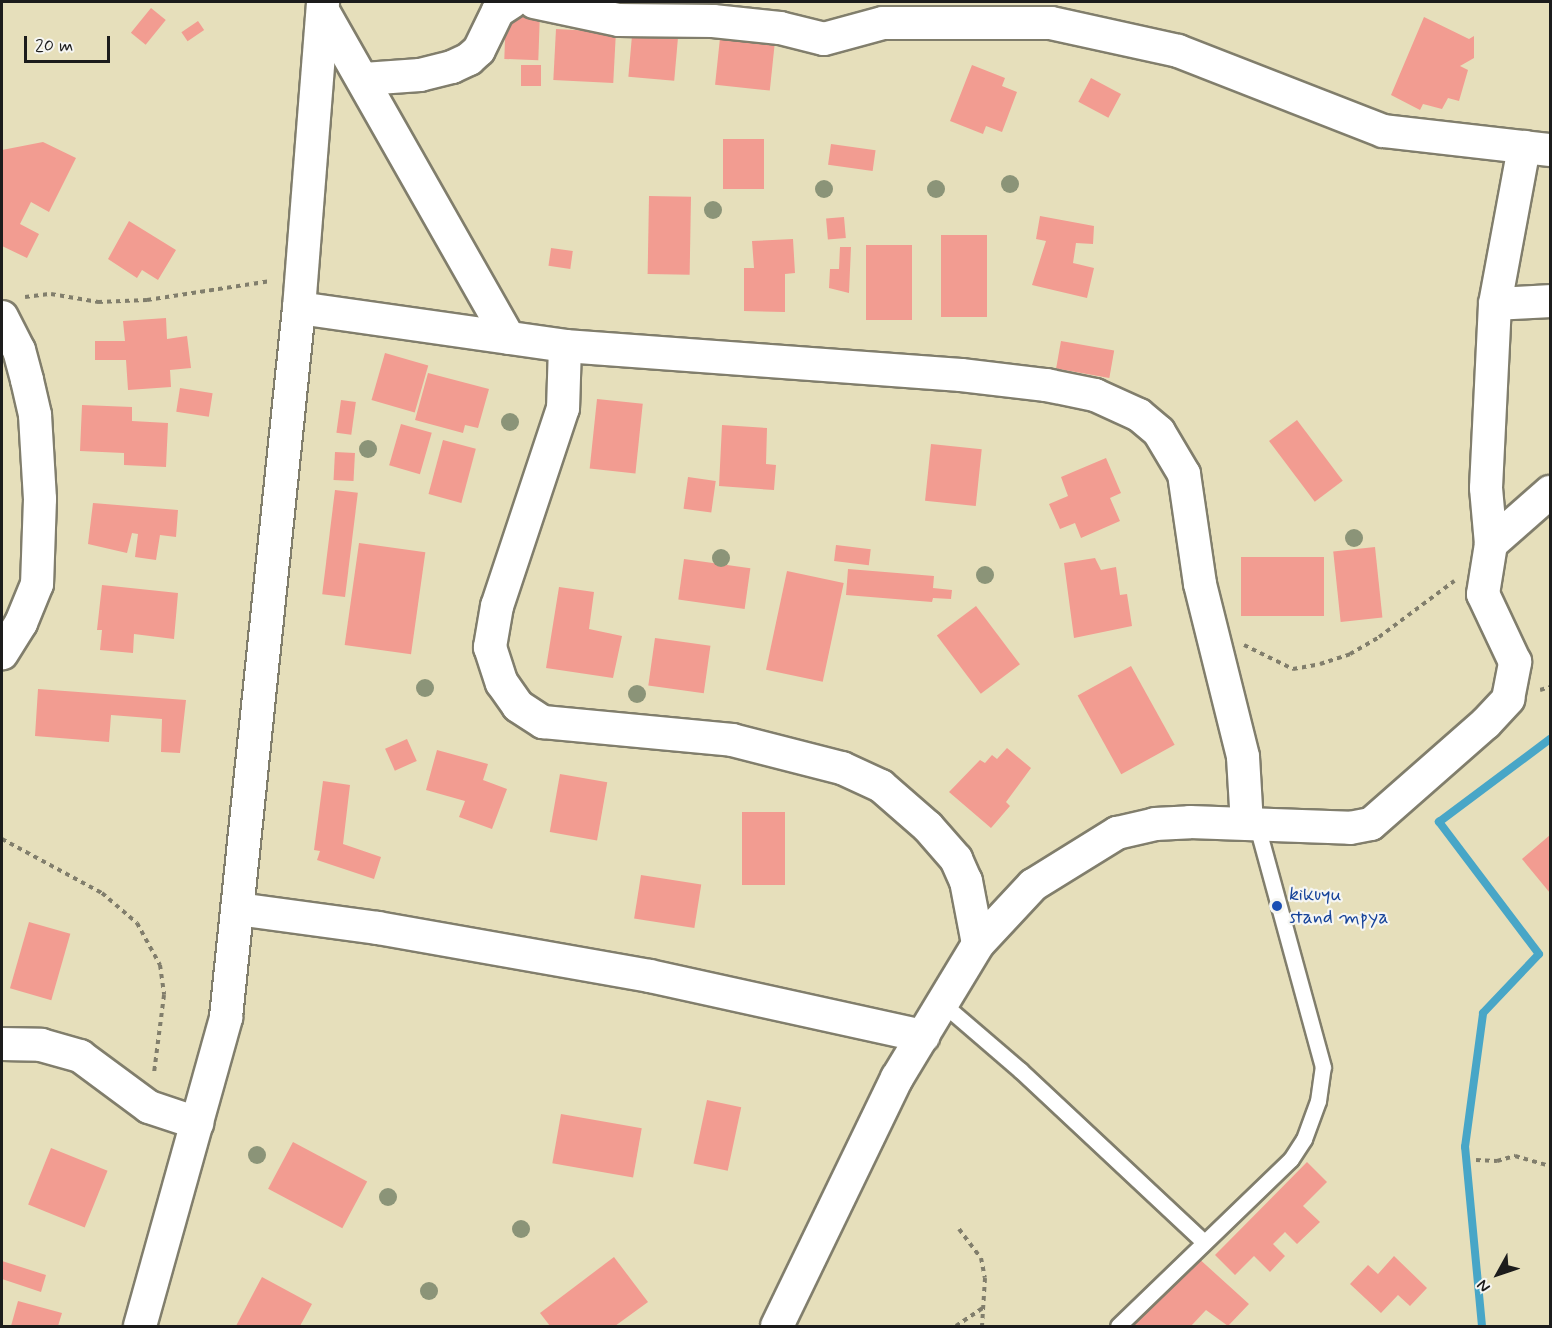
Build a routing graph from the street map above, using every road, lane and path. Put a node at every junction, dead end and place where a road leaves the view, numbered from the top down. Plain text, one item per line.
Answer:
1 (512, 2) edge
2 (534, 2) edge
3 (323, 6) edge
4 (713, 11) edge
5 (1053, 12) edge
6 (364, 79) junction
7 (1537, 149) edge
8 (301, 278) junction
9 (1551, 301) edge
10 (1495, 304) junction
11 (7, 308) edge
12 (299, 308) junction
13 (509, 338) junction
14 (565, 346) junction
15 (1551, 492) edge
16 (1491, 544) junction
17 (1457, 579) dead end
18 (11, 620) edge
19 (1215, 636) junction
20 (2, 654) edge
21 (1252, 825) junction
22 (2, 839) edge
23 (238, 909) junction
24 (978, 944) junction
25 (942, 1003) junction
26 (923, 1036) junction
27 (2, 1044) edge
28 (149, 1107) junction
29 (197, 1123) junction
30 (1476, 1160) dead end
31 (1551, 1166) edge
32 (959, 1229) dead end
33 (1203, 1241) junction
34 (984, 1307) junction
35 (140, 1326) edge
36 (777, 1326) edge
37 (956, 1326) edge
38 (982, 1326) edge
39 (1118, 1326) edge

1 - 6 street
2 - 4 street
3 - 6 street
3 - 8 street
4 - 5 street
5 - 7 street
6 - 13 street
7 - 10 street
8 - 11 path
8 - 12 street
9 - 10 street
10 - 16 street
11 - 18 street
12 - 13 street
12 - 23 street
13 - 14 street
14 - 19 street
14 - 24 street
15 - 16 street
16 - 21 street
17 - 19 path
18 - 20 street
19 - 21 street
21 - 24 street
21 - 33 lane
22 - 28 path
23 - 26 street
23 - 29 street
24 - 25 street
25 - 26 street
25 - 33 lane
26 - 36 street
27 - 28 street
28 - 29 street
29 - 35 street
30 - 31 path
32 - 34 path
33 - 39 lane
34 - 37 path
34 - 38 path

